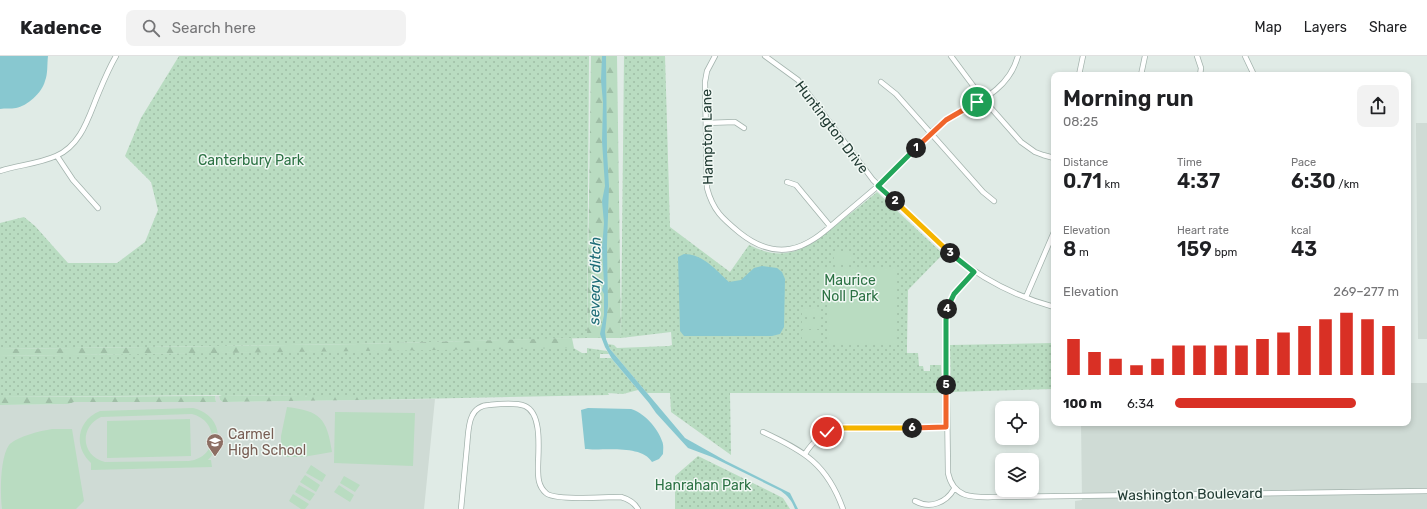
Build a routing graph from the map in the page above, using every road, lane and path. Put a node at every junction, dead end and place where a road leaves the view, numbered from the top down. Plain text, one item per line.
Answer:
1 (116, 56) edge
2 (714, 56) edge
3 (765, 56) edge
4 (951, 56) edge
5 (1018, 56) edge
6 (1083, 56) edge
7 (1145, 56) edge
8 (1197, 56) edge
9 (1245, 56) edge
10 (1080, 72) edge
11 (1142, 72) edge
12 (1200, 72) edge
13 (1253, 72) edge
14 (881, 82) dead end
15 (983, 99) junction
16 (706, 123) junction
17 (744, 128) dead end
18 (930, 133) junction
19 (58, 156) junction
20 (1051, 157) edge
21 (0, 171) edge
22 (787, 182) dead end
23 (878, 186) junction
24 (994, 201) dead end
25 (98, 208) dead end
26 (830, 226) junction
27 (1051, 239) edge
28 (974, 272) junction
29 (1026, 297) junction
30 (1051, 306) edge
31 (946, 427) junction
32 (763, 432) dead end
33 (805, 454) junction
34 (954, 489) junction
35 (1427, 491) edge
36 (915, 502) dead end
37 (461, 509) edge
38 (638, 509) edge
39 (843, 509) edge

1 - 19 street
2 - 16 street, Hampton Lane
3 - 23 street, Huntington Drive
4 - 15 street
5 - 15 street, Hampton Lane
6 - 10 street
7 - 11 street
8 - 12 street
9 - 13 street
14 - 18 street
15 - 18 street, Hampton Lane
15 - 20 street
16 - 17 street
16 - 26 street, Hampton Lane
18 - 23 street, Hampton Lane
18 - 24 street
19 - 21 street
19 - 25 street
22 - 26 street
23 - 26 street, Hampton Lane
23 - 28 street, Huntington Drive
27 - 29 street
28 - 29 street, Huntington Drive
28 - 31 street
29 - 30 street, Huntington Drive
31 - 33 street
31 - 34 street
32 - 33 street
33 - 39 street
34 - 35 street, Washington Boulevard
34 - 36 street
37 - 38 street

